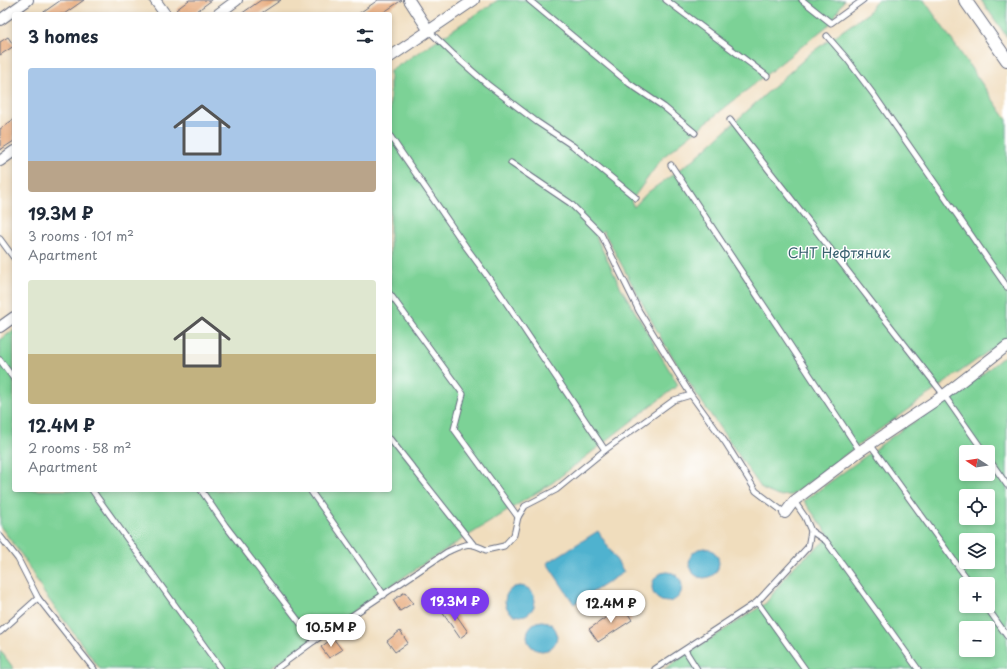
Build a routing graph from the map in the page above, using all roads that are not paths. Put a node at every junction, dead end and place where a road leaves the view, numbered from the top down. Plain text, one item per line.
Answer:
1 (28, 0) edge
2 (155, 0) edge
3 (237, 0) edge
4 (409, 0) edge
5 (474, 0) edge
6 (529, 0) edge
7 (666, 0) edge
8 (802, 0) edge
9 (863, 0) edge
10 (965, 0) edge
11 (164, 12) edge
12 (221, 12) edge
13 (0, 20) edge
14 (429, 31) junction
15 (827, 36) dead end
16 (392, 56) edge
17 (1007, 60) edge
18 (767, 76) dead end
19 (730, 120) dead end
20 (695, 133) dead end
21 (392, 139) edge
22 (12, 153) edge
23 (0, 161) edge
24 (511, 163) dead end
25 (671, 165) dead end
26 (636, 198) dead end
27 (0, 239) edge
28 (12, 255) edge
29 (1007, 287) edge
30 (392, 297) edge
31 (12, 318) edge
32 (0, 327) edge
33 (1007, 346) edge
34 (0, 360) edge
35 (12, 376) edge
36 (691, 395) junction
37 (944, 395) junction
38 (392, 442) edge
39 (870, 444) junction
40 (979, 445) edge
41 (606, 450) junction
42 (860, 451) junction
43 (995, 468) edge
44 (1007, 485) edge
45 (93, 492) edge
46 (202, 492) edge
47 (311, 492) edge
48 (794, 501) junction
49 (784, 513) joint
50 (518, 517) junction
51 (811, 531) junction
52 (0, 536) edge
53 (473, 544) junction
54 (966, 577) edge
55 (384, 595) junction
56 (38, 598) junction
57 (757, 602) junction
58 (991, 613) edge
59 (0, 632) edge
60 (1007, 636) edge
61 (314, 641) junction
62 (685, 650) junction
63 (94, 669) edge
64 (220, 669) edge
65 (276, 669) edge
66 (655, 669) edge
67 (697, 669) edge
68 (805, 669) edge
69 (918, 669) edge

1 - 13 street
2 - 11 street
3 - 12 street
4 - 14 street
5 - 14 street
6 - 20 lane
7 - 18 lane
8 - 9 lane
10 - 17 street
14 - 16 street
14 - 26 lane
15 - 29 lane
19 - 37 lane
21 - 41 lane
22 - 23 street
24 - 36 lane
25 - 42 lane
27 - 28 lane
30 - 50 lane
31 - 32 street
33 - 37 street
34 - 35 lane
36 - 41 lane
36 - 49 lane
37 - 39 street
37 - 40 lane
38 - 53 lane
39 - 42 street
39 - 54 lane
41 - 50 lane
42 - 48 street
43 - 44 lane
45 - 64 lane
46 - 61 lane
47 - 55 lane
48 - 49 street
48 - 51 lane
50 - 53 lane
51 - 57 lane
51 - 69 lane
52 - 56 lane
53 - 55 lane
55 - 61 lane
56 - 59 lane
56 - 63 lane
57 - 62 lane
57 - 68 lane
58 - 60 lane
61 - 65 lane
62 - 66 lane
62 - 67 lane

